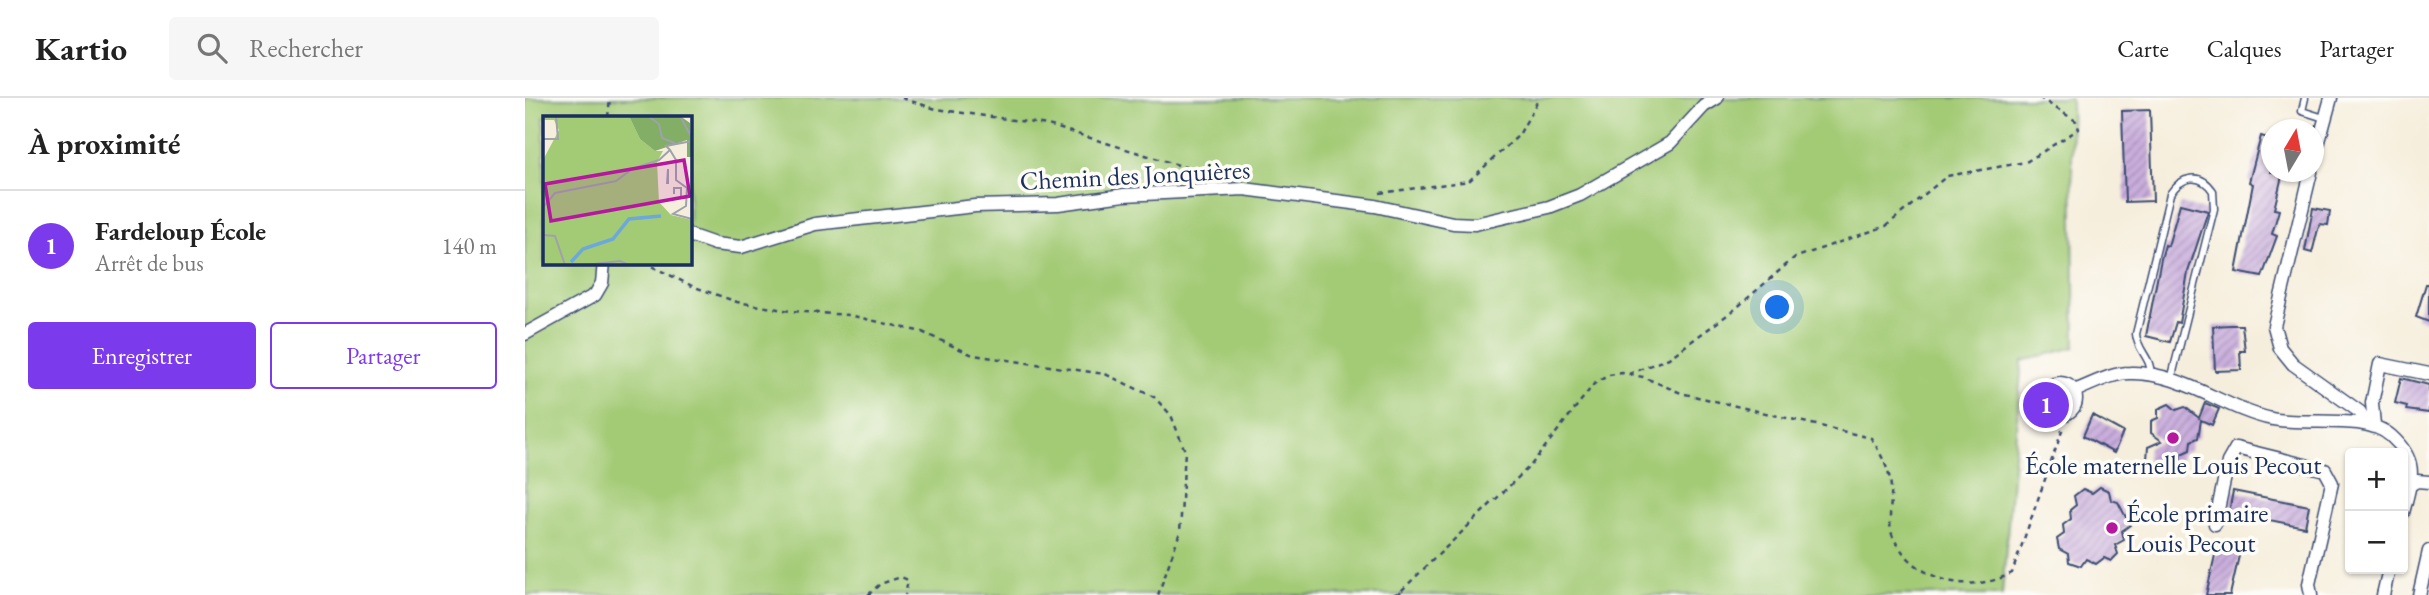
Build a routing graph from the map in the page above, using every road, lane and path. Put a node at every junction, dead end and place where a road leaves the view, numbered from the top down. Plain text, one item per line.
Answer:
1 (610, 98) edge
2 (902, 98) edge
3 (1539, 98) edge
4 (1717, 98) edge
5 (2040, 98) edge
6 (2305, 98) edge
7 (2331, 98) edge
8 (608, 116) edge
9 (2327, 119) junction
10 (2324, 128) edge
11 (2309, 182) edge
12 (1244, 189) junction
13 (1375, 206) junction
14 (691, 236) edge
15 (604, 264) edge
16 (647, 264) edge
17 (525, 334) edge
18 (1629, 374) junction
19 (2429, 374) edge
20 (2150, 375) junction
21 (2171, 381) junction
22 (2074, 391) junction
23 (2061, 414) junction
24 (2370, 424) junction
25 (2429, 482) edge
26 (2410, 485) junction
27 (2404, 511) edge
28 (2215, 524) dead end
29 (2429, 551) edge
30 (2388, 574) edge
31 (1997, 586) dead end
32 (1965, 589) dead end
33 (1400, 593) edge
34 (868, 595) edge
35 (905, 595) edge
36 (1158, 595) edge
37 (1393, 595) edge
38 (1405, 595) edge
39 (2311, 595) edge
40 (2383, 595) edge
41 (2419, 595) edge

1 - 8 path
2 - 12 path
3 - 13 path
4 - 13 street, Chemin des Jonquières
5 - 18 path
6 - 9 lane
7 - 9 street
9 - 10 street
11 - 24 street
12 - 13 street, Chemin des Jonquières
12 - 14 street, Chemin des Jonquières
15 - 17 street
16 - 36 path
18 - 32 path
18 - 33 path
19 - 24 street
20 - 21 street
20 - 21 lane
20 - 22 street
21 - 24 street
22 - 23 street
22 - 23 street
23 - 31 path
24 - 26 street
25 - 26 street
26 - 27 street
28 - 39 street
29 - 41 street
30 - 40 street
33 - 37 path
33 - 38 path
34 - 35 path

